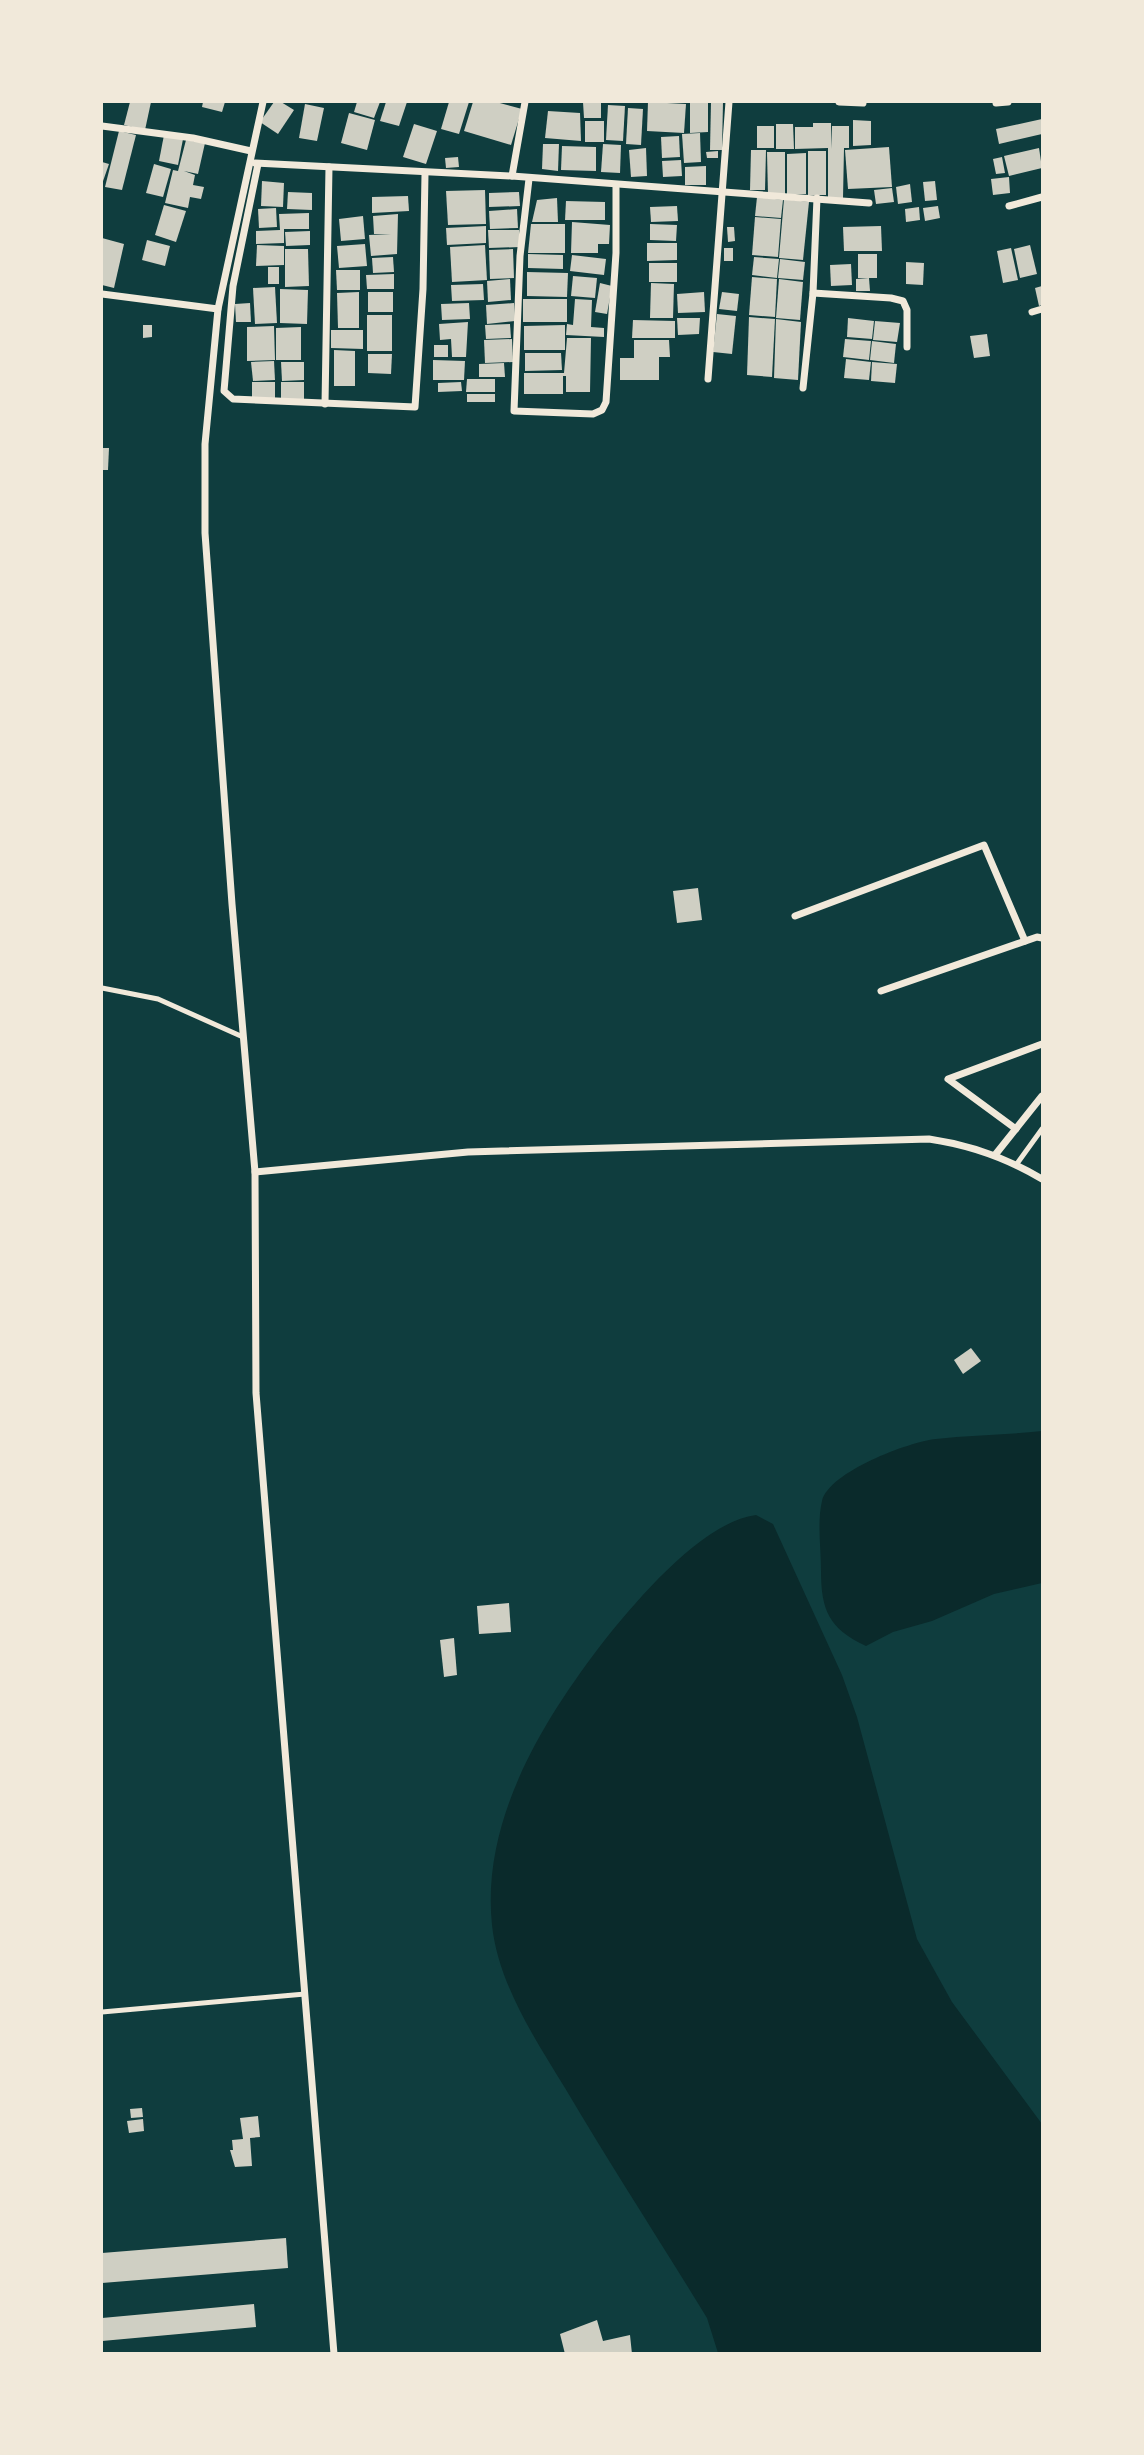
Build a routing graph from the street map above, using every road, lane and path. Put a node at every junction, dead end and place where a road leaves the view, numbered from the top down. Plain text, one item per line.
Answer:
1 (263, 102) edge
2 (525, 102) edge
3 (729, 102) edge
4 (839, 102) edge
5 (1008, 102) edge
6 (863, 103) dead end
7 (996, 103) dead end
8 (102, 126) edge
9 (251, 151) junction
10 (249, 162) junction
11 (258, 164) junction
12 (329, 167) junction
13 (425, 174) junction
14 (512, 176) junction
15 (528, 179) junction
16 (616, 186) junction
17 (723, 193) junction
18 (1042, 197) edge
19 (817, 198) junction
20 (869, 203) dead end
21 (1009, 206) dead end
22 (813, 293) junction
23 (102, 294) edge
24 (218, 309) junction
25 (1042, 309) edge
26 (1032, 312) dead end
27 (907, 347) dead end
28 (708, 379) dead end
29 (803, 388) dead end
30 (325, 404) junction
31 (795, 916) dead end
32 (1042, 938) edge
33 (1025, 941) junction
34 (102, 988) edge
35 (881, 991) dead end
36 (243, 1037) junction
37 (1042, 1044) edge
38 (1042, 1096) edge
39 (1016, 1129) junction
40 (1042, 1129) edge
41 (995, 1155) junction
42 (1016, 1165) junction
43 (255, 1172) junction
44 (1042, 1179) edge
45 (305, 1994) junction
46 (102, 2012) edge
47 (334, 2354) edge

1 - 9 street
2 - 14 street
3 - 17 street
4 - 6 street
5 - 7 street
8 - 9 street
9 - 10 street
10 - 11 street
10 - 24 street
11 - 12 street
11 - 30 street
12 - 13 street
12 - 30 street
13 - 14 street
13 - 30 street
14 - 15 street
15 - 16 street
15 - 16 street
16 - 17 street
17 - 19 street
17 - 28 street
18 - 21 street
19 - 20 street
19 - 22 street
22 - 27 street
22 - 29 street
23 - 24 street
24 - 36 street
25 - 26 street
31 - 33 street
32 - 33 street
33 - 35 street
34 - 36 lane
36 - 43 street
37 - 39 street
38 - 39 street
39 - 41 street
40 - 42 lane
41 - 42 street
41 - 43 street
42 - 44 street
43 - 45 street
45 - 46 lane
45 - 47 street

